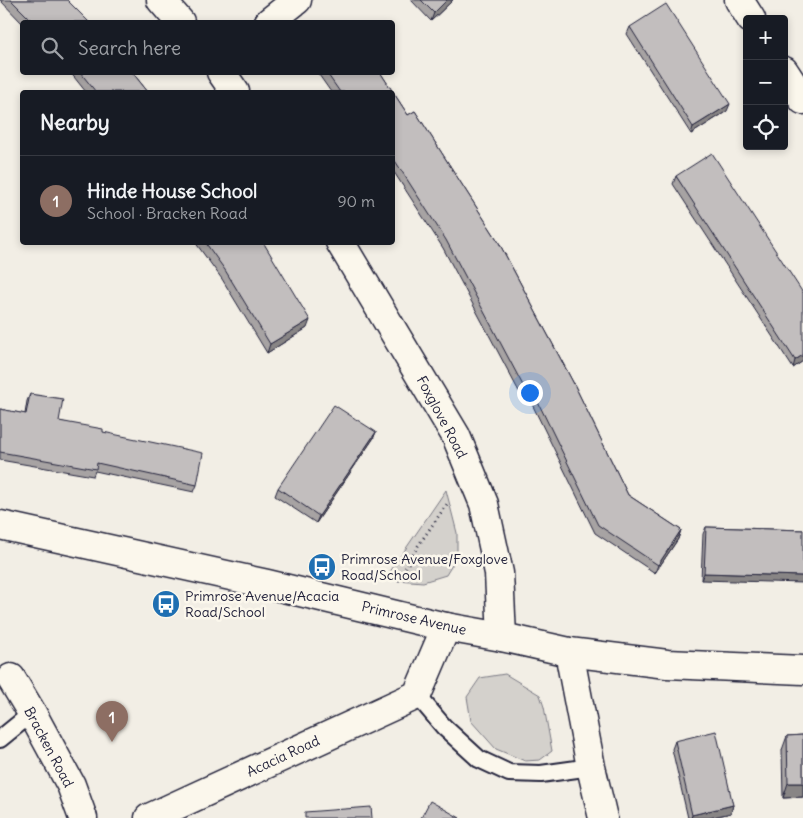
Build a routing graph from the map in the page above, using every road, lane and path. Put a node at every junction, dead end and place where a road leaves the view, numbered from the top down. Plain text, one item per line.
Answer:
1 (161, 0) edge
2 (297, 0) edge
3 (739, 0) edge
4 (748, 15) edge
5 (178, 20) edge
6 (272, 20) edge
7 (223, 75) edge
8 (788, 76) edge
9 (234, 90) edge
10 (803, 100) edge
11 (342, 245) edge
12 (470, 470) junction
13 (0, 525) edge
14 (380, 611) junction
15 (446, 627) junction
16 (502, 637) junction
17 (569, 652) junction
18 (803, 670) edge
19 (11, 678) dead end
20 (417, 695) junction
21 (32, 713) junction
22 (0, 739) edge
23 (591, 768) junction
24 (83, 818) edge
25 (149, 818) edge
26 (603, 818) edge

1 - 5 street
2 - 6 street
3 - 4 street
7 - 9 street
8 - 10 street
11 - 12 street, Foxglove Road
12 - 14 path
12 - 16 street, Foxglove Road
13 - 14 street, Primrose Avenue
14 - 15 street, Primrose Avenue
15 - 16 street, Primrose Avenue
15 - 20 street
16 - 17 street, Primrose Avenue
17 - 18 street, Primrose Avenue
17 - 23 street
19 - 21 street, Bracken Road
20 - 23 lane
20 - 25 street, Acacia Road
21 - 22 lane
21 - 24 street, Bracken Road
23 - 26 street

